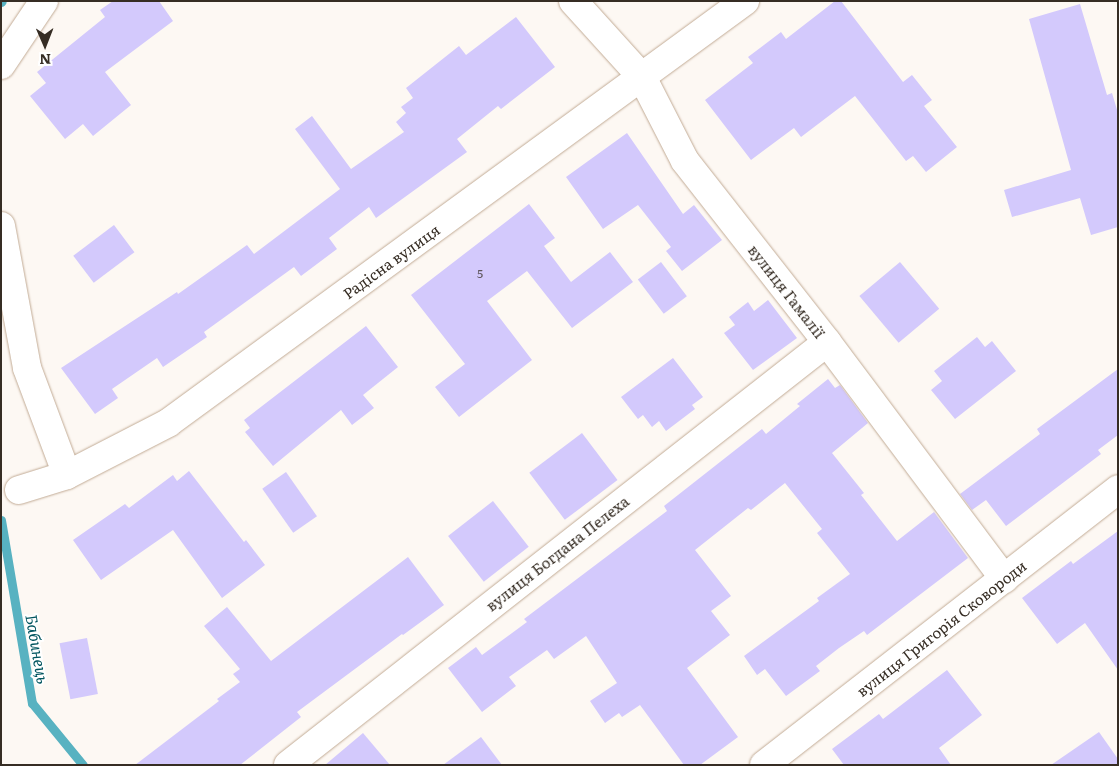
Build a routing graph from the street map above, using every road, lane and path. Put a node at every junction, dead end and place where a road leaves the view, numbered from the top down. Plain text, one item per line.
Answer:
1 (44, 1) edge
2 (573, 1) edge
3 (745, 1) edge
4 (1, 65) edge
5 (642, 77) junction
6 (1, 226) edge
7 (827, 342) junction
8 (67, 475) junction
9 (1118, 489) edge
10 (19, 490) dead end
11 (1004, 580) junction
12 (288, 765) edge
13 (764, 765) edge

1 - 4 street
2 - 5 street, вулиця Гамалії
3 - 5 street, Радісна вулиця
5 - 7 street, вулиця Гамалії
5 - 8 street, Радісна вулиця
6 - 8 street
7 - 11 street, вулиця Гамалії
7 - 12 street, вулиця Богдана Пелеха
8 - 10 street, Радісна вулиця
9 - 11 street, вулиця Григорія Сковороди
11 - 13 street, вулиця Григорія Сковороди

